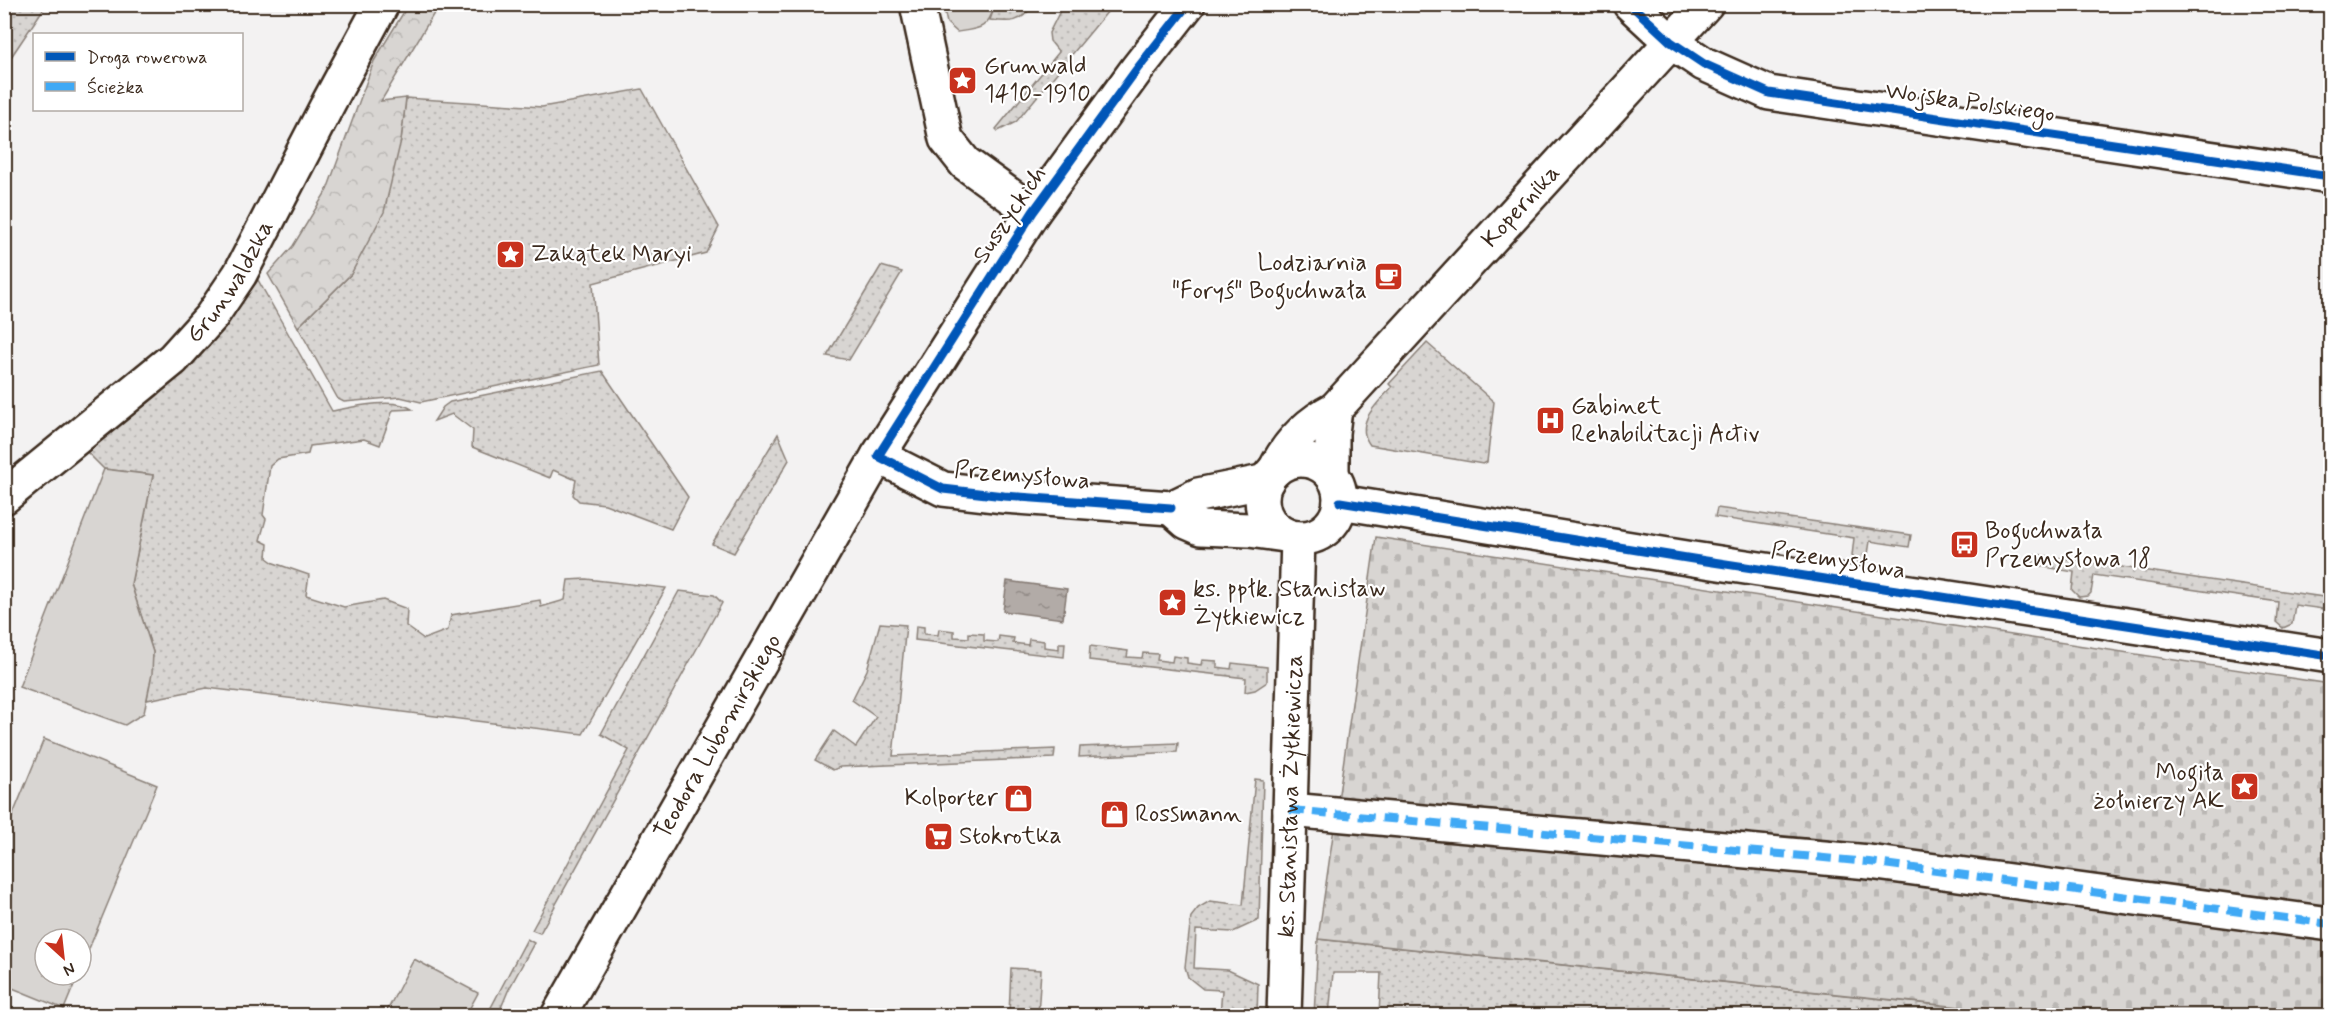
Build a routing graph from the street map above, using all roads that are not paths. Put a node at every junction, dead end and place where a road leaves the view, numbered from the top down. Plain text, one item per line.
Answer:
1 (382, 4) edge
2 (917, 4) edge
3 (1188, 4) edge
4 (1630, 4) edge
5 (1706, 4) edge
6 (1671, 42) junction
7 (2331, 176) edge
8 (1033, 212) junction
9 (1335, 409) junction
10 (878, 456) junction
11 (1271, 476) junction
12 (1336, 489) junction
13 (4, 498) edge
14 (1171, 508) junction
15 (1291, 537) junction
16 (2331, 656) edge
17 (1290, 810) junction
18 (2331, 924) edge
19 (558, 1016) edge
20 (1284, 1016) edge

1 - 13 main road, Grunwaldzka
2 - 8 main road
3 - 8 main road, Suszyckich
4 - 6 main road, Wojska Polskiego
5 - 6 main road, Kopernika
6 - 7 main road, Wojska Polskiego
6 - 9 main road, Kopernika
8 - 10 main road, Suszyckich
9 - 11 main road, Kopernika
9 - 12 main road
10 - 14 main road, Przemysłowa
10 - 19 main road, Teodora Lubomirskiego
11 - 12 main road
11 - 14 main road, Przemysłowa
11 - 15 main road
12 - 15 main road
12 - 16 main road, Przemysłowa
14 - 15 main road
15 - 17 main road, ks. Stanisława Żytkiewicza
17 - 18 main road
17 - 20 main road, ks. Stanisława Żytkiewicza

